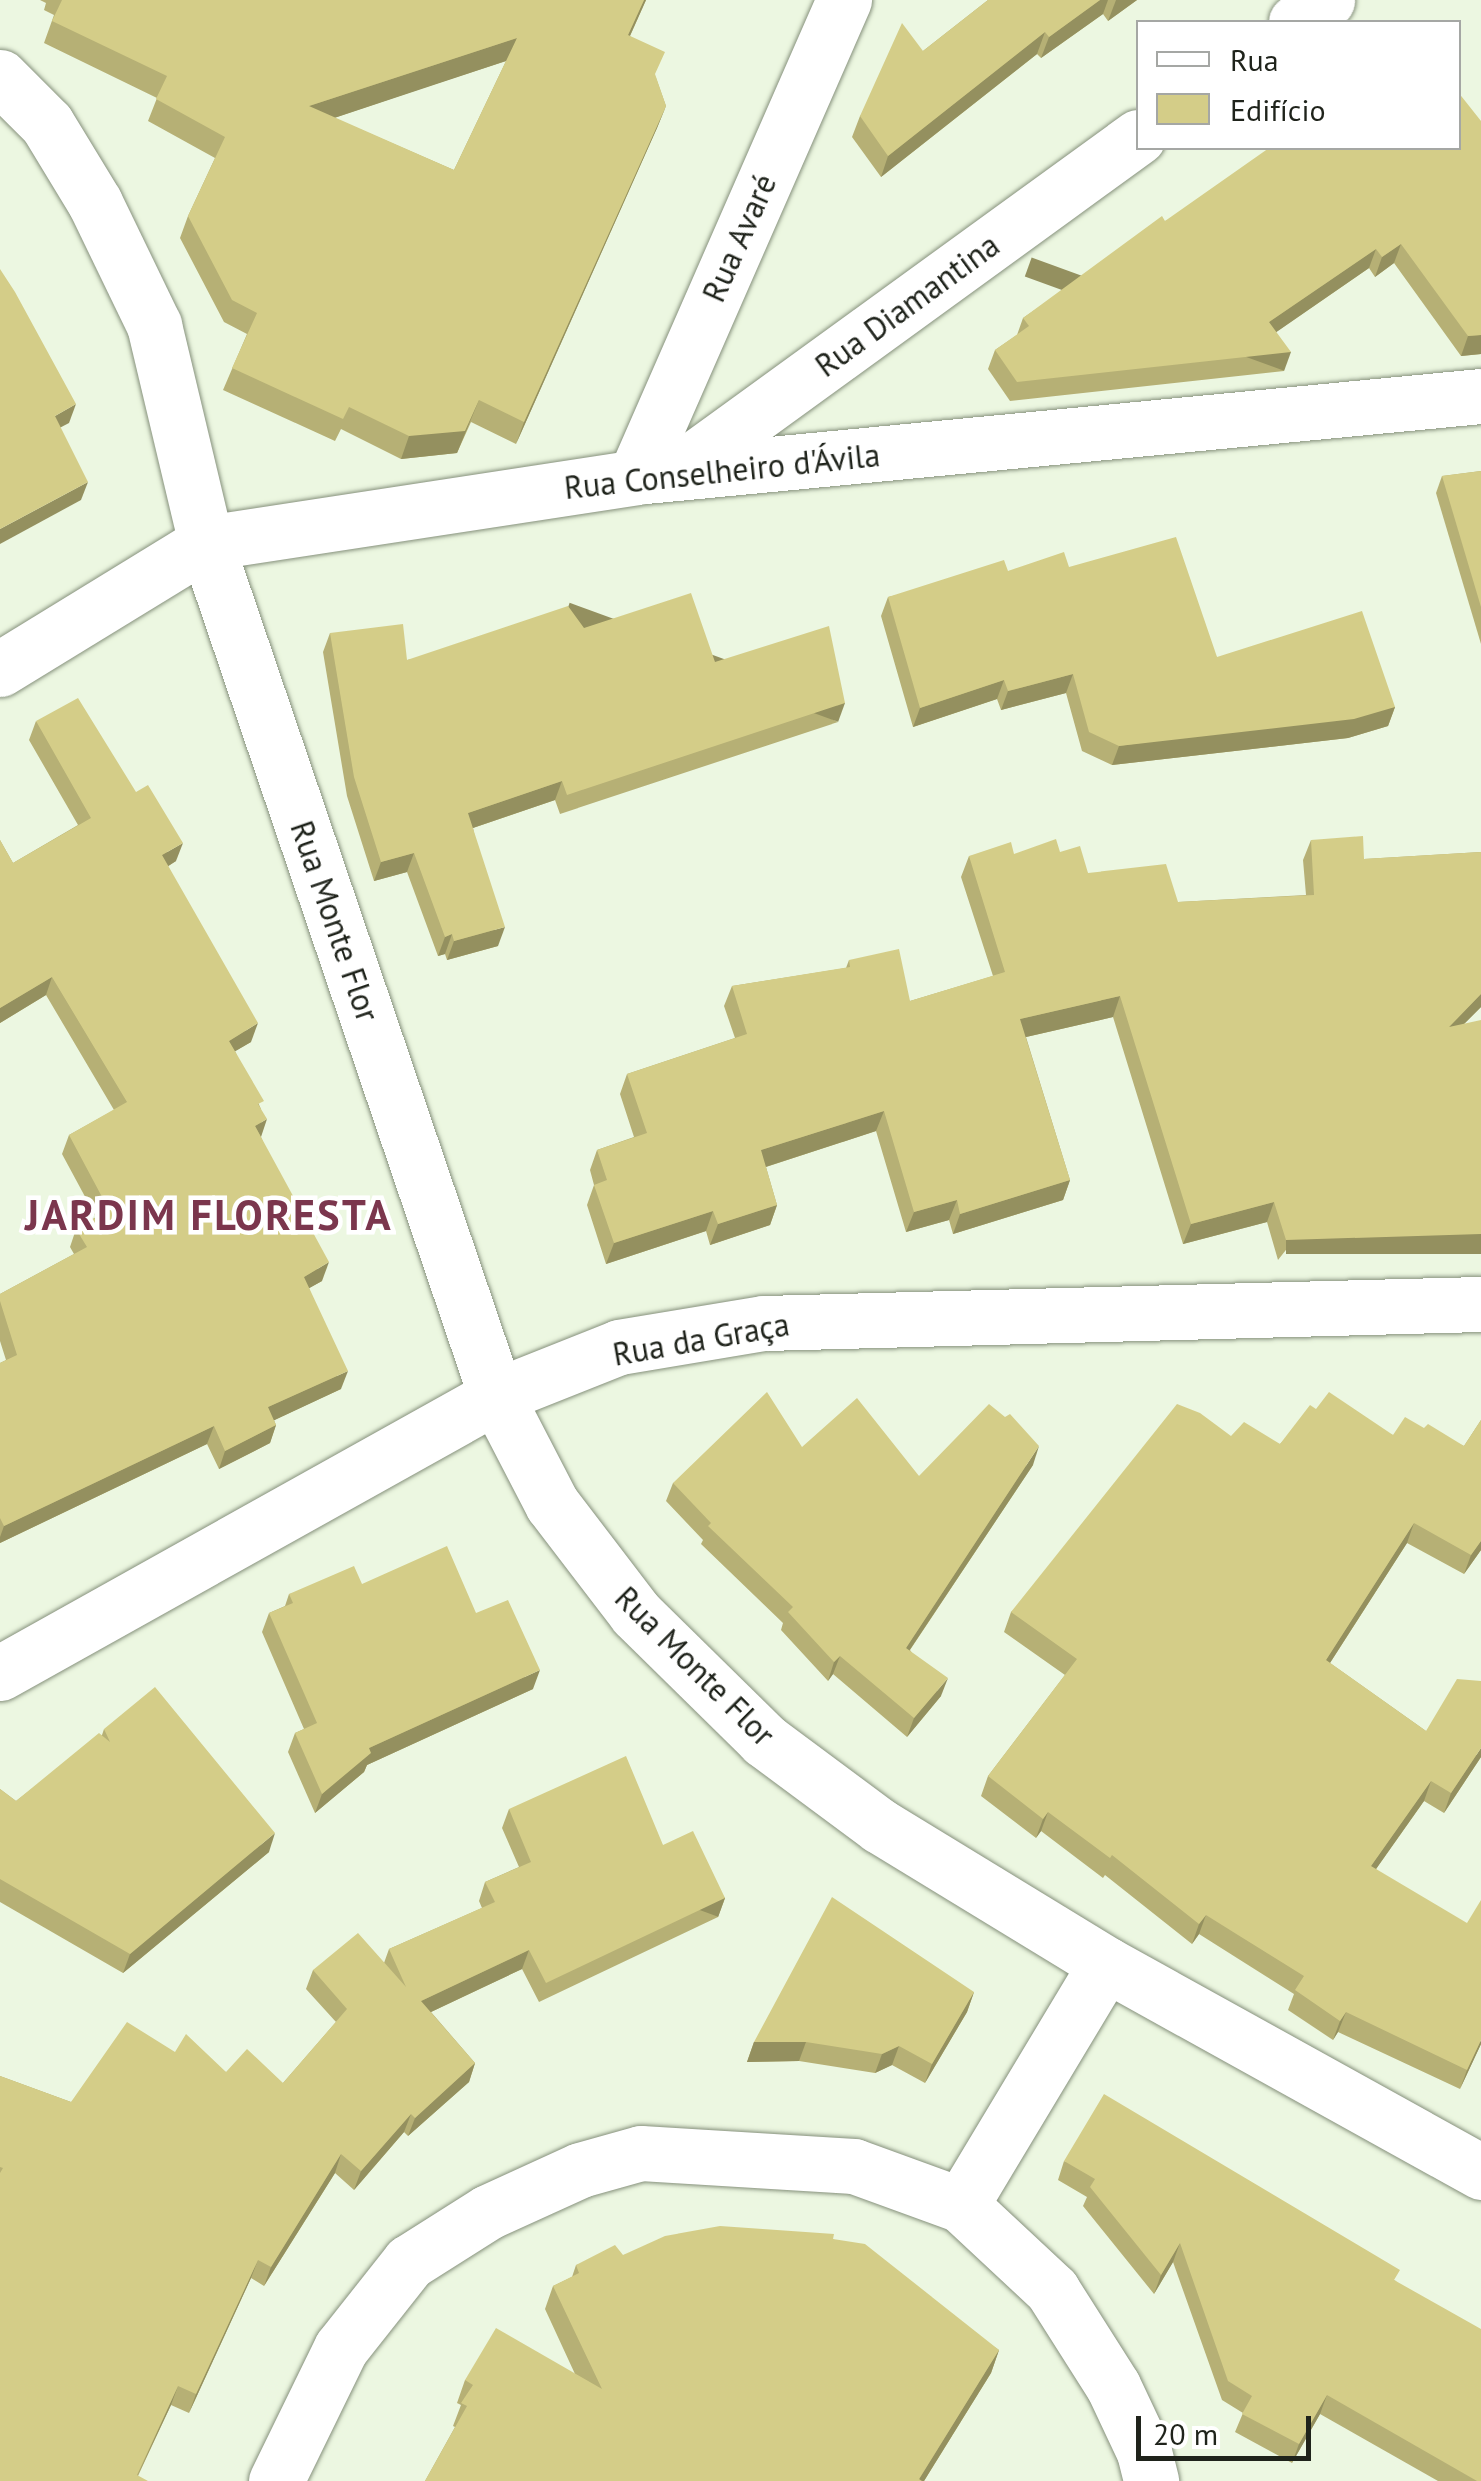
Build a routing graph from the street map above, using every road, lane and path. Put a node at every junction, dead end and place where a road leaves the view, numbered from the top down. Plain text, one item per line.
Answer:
1 (844, 0) edge
2 (1327, 0) edge
3 (1299, 20) edge
4 (0, 77) edge
5 (1136, 137) edge
6 (1481, 396) edge
7 (655, 475) junction
8 (206, 543) junction
9 (0, 669) edge
10 (1481, 1304) edge
11 (496, 1396) junction
12 (0, 1673) edge
13 (1106, 1964) junction
14 (1481, 2172) edge
15 (960, 2205) junction
16 (276, 2481) edge
17 (1152, 2481) edge

1 - 7 street, Rua Avaré
2 - 3 street
4 - 8 street, Rua Monte Flor
5 - 7 street, Rua Diamantina
6 - 7 street, Rua Conselheiro d'Ávila
7 - 8 street, Rua Conselheiro d'Ávila
8 - 9 street, Rua Conselheiro d'Ávila
8 - 11 street, Rua Monte Flor
10 - 11 street, Rua da Graça
11 - 12 street, Rua da Graça
11 - 13 street, Rua Monte Flor
13 - 14 street, Rua Monte Flor
13 - 15 street
15 - 16 street
15 - 17 street

